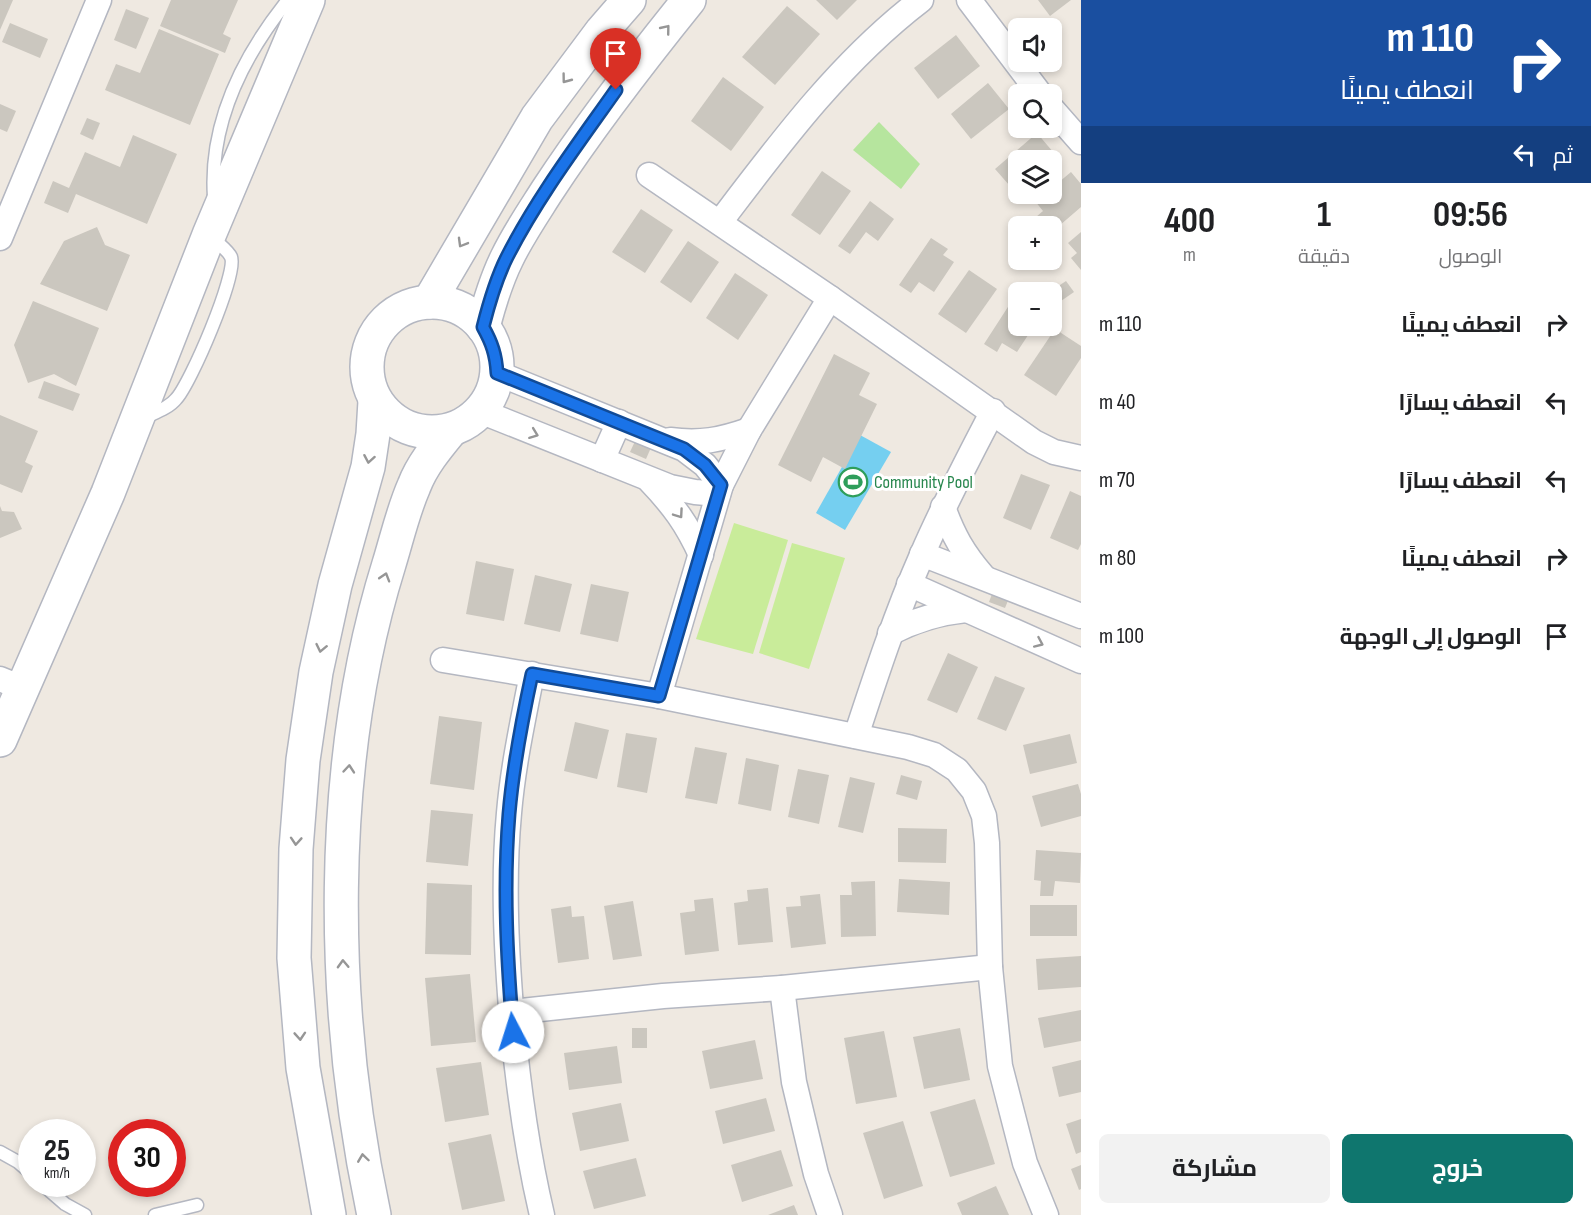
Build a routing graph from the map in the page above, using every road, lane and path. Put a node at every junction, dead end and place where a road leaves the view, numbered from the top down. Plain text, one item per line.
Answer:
1 (99, 0) edge
2 (288, 0) edge
3 (308, 0) edge
4 (629, 0) edge
5 (689, 0) edge
6 (921, 0) edge
7 (969, 0) edge
8 (1032, 84) edge
9 (1062, 120) edge
10 (1081, 142) edge
11 (649, 175) dead end
12 (720, 222) junction
13 (212, 227) junction
14 (0, 238) edge
15 (830, 298) junction
16 (429, 302) junction
17 (483, 327) junction
18 (497, 373) junction
19 (375, 401) junction
20 (480, 411) junction
21 (993, 411) junction
22 (619, 422) junction
23 (451, 430) junction
24 (749, 430) junction
25 (660, 438) junction
26 (1081, 458) edge
27 (602, 460) junction
28 (648, 479) junction
29 (720, 489) junction
30 (943, 507) junction
31 (922, 554) junction
32 (701, 555) junction
33 (984, 577) junction
34 (909, 584) junction
35 (1029, 596) junction
36 (966, 610) junction
37 (1081, 616) edge
38 (1013, 632) junction
39 (890, 633) junction
40 (442, 660) dead end
41 (1081, 661) edge
42 (532, 674) junction
43 (11, 683) edge
44 (659, 696) junction
45 (856, 736) junction
46 (0, 740) edge
47 (990, 967) junction
48 (782, 988) junction
49 (512, 1012) junction
50 (0, 1152) edge
51 (18, 1162) edge
52 (57, 1197) edge
53 (197, 1205) dead end
54 (85, 1215) edge
55 (155, 1215) edge
56 (329, 1215) edge
57 (374, 1215) edge
58 (542, 1215) edge
59 (830, 1215) edge
60 (1046, 1215) edge

1 - 14 street
2 - 13 lane
3 - 13 street
4 -> 16 street
17 -> 5 street
6 - 12 street
7 - 8 street
9 - 10 street
11 - 12 street
12 - 15 street
13 - 43 street
15 - 21 street
15 - 24 street
16 - 17 street
16 - 19 street
17 - 18 street
18 - 20 street
18 - 22 street
19 - 23 street
19 -> 56 street
20 - 23 street
20 -> 27 street
21 - 26 street
21 - 30 street
22 - 25 street
22 - 27 street
57 -> 23 street
24 - 25 street
24 - 29 street
25 - 29 street
27 - 28 street
28 - 29 street
28 -> 32 street
29 - 32 street
30 - 31 street
30 - 33 street
31 - 33 street
31 - 34 street
32 - 44 street
33 - 35 street
34 - 36 street
34 - 39 street
35 - 37 street
35 - 38 street
36 - 38 street
36 - 39 street
38 -> 41 street
39 - 45 street
40 - 42 street
42 - 44 street
42 - 49 street
43 - 46 street
44 - 45 street
45 - 47 street
47 - 48 street
47 - 60 street
48 - 49 street
48 - 59 street
49 - 58 street
50 - 51 lane
52 - 54 lane
53 - 55 lane

